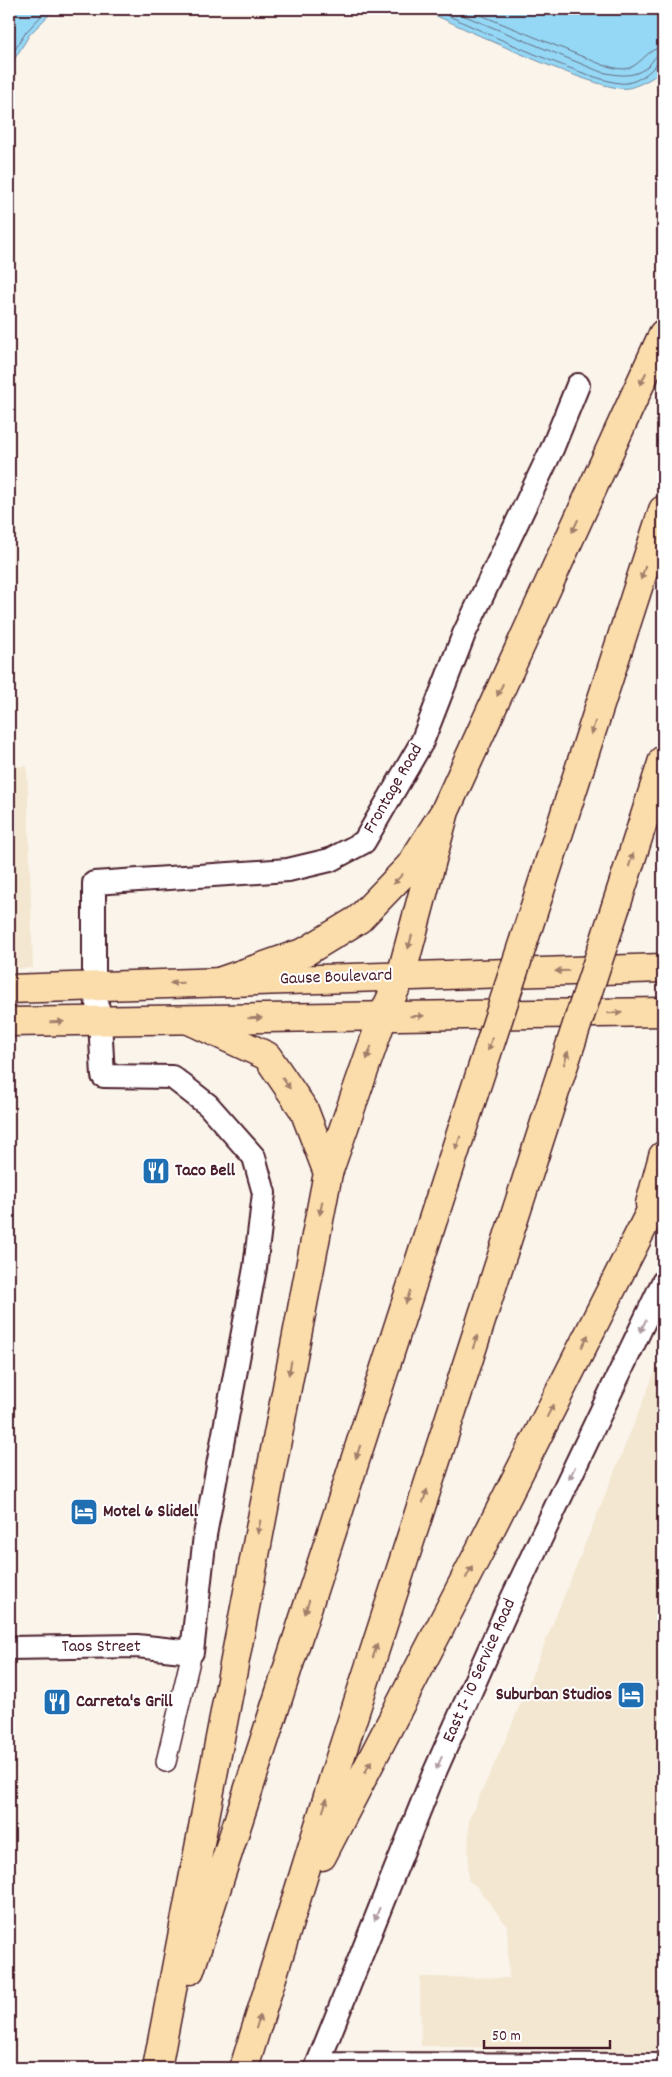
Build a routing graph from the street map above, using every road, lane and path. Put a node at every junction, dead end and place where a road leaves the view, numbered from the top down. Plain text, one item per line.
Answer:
1 (663, 334) edge
2 (578, 385) dead end
3 (663, 510) edge
4 (663, 760) edge
5 (445, 810) junction
6 (663, 968) edge
7 (401, 976) junction
8 (219, 982) junction
9 (94, 986) junction
10 (9, 989) edge
11 (663, 1012) edge
12 (382, 1016) junction
13 (189, 1020) junction
14 (100, 1021) junction
15 (9, 1022) edge
16 (663, 1156) edge
17 (328, 1173) junction
18 (663, 1187) edge
19 (647, 1218) junction
20 (663, 1282) edge
21 (9, 1648) edge
22 (192, 1652) junction
23 (166, 1762) dead end
24 (290, 1919) junction
25 (663, 2065) edge
26 (317, 2066) edge
27 (157, 2068) edge
28 (244, 2068) edge

1 -> 5 main road
2 - 9 street, Frontage Road
3 -> 27 main road, bridge
24 -> 4 main road, bridge
5 -> 7 main road
5 -> 8 main road
6 -> 7 main road, Gause Boulevard
7 - 8 main road, Gause Boulevard
7 - 12 main road
8 -> 9 main road, Gause Boulevard
9 - 10 main road, Gause Boulevard
9 - 14 street, Frontage Road
12 -> 11 main road
13 -> 12 main road
12 -> 17 main road
13 - 14 main road
13 -> 17 main road
15 -> 14 main road
14 - 22 street, Frontage Road
16 - 19 main road
17 -> 27 main road
18 - 19 main road
24 -> 19 main road
20 -> 26 street, East I- 10 Service Road
21 - 22 street, Taos Street
22 - 23 street
28 -> 24 main road
25 - 26 street

